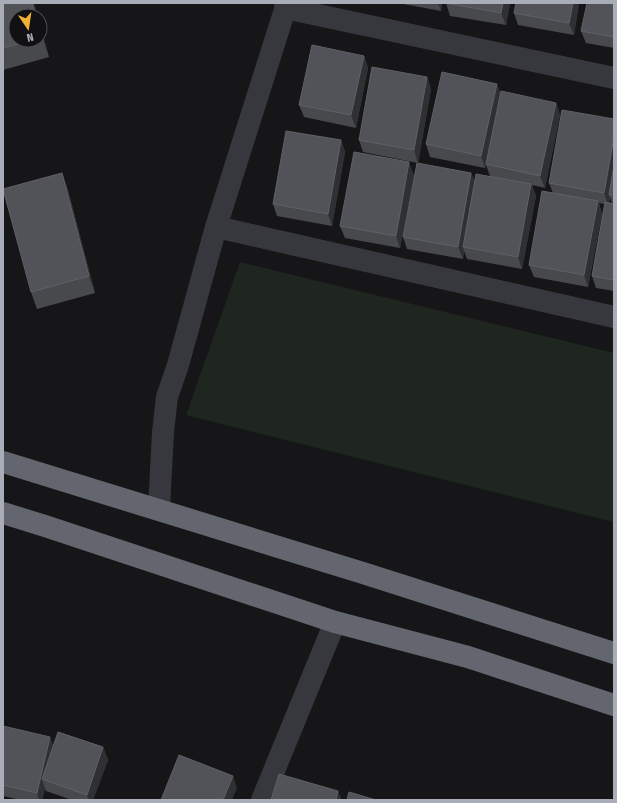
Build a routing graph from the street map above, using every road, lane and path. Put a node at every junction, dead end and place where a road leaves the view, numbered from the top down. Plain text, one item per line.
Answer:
1 (286, 6) edge
2 (614, 78) edge
3 (216, 227) junction
4 (614, 317) edge
5 (3, 462) edge
6 (159, 509) junction
7 (3, 514) edge
8 (336, 622) junction
9 (614, 653) edge
10 (614, 705) edge
11 (262, 800) edge

1 - 2 street
1 - 3 street
3 - 4 street
3 - 6 street
5 - 6 highway
6 - 9 highway
7 - 8 highway
8 - 10 highway
8 - 11 street

